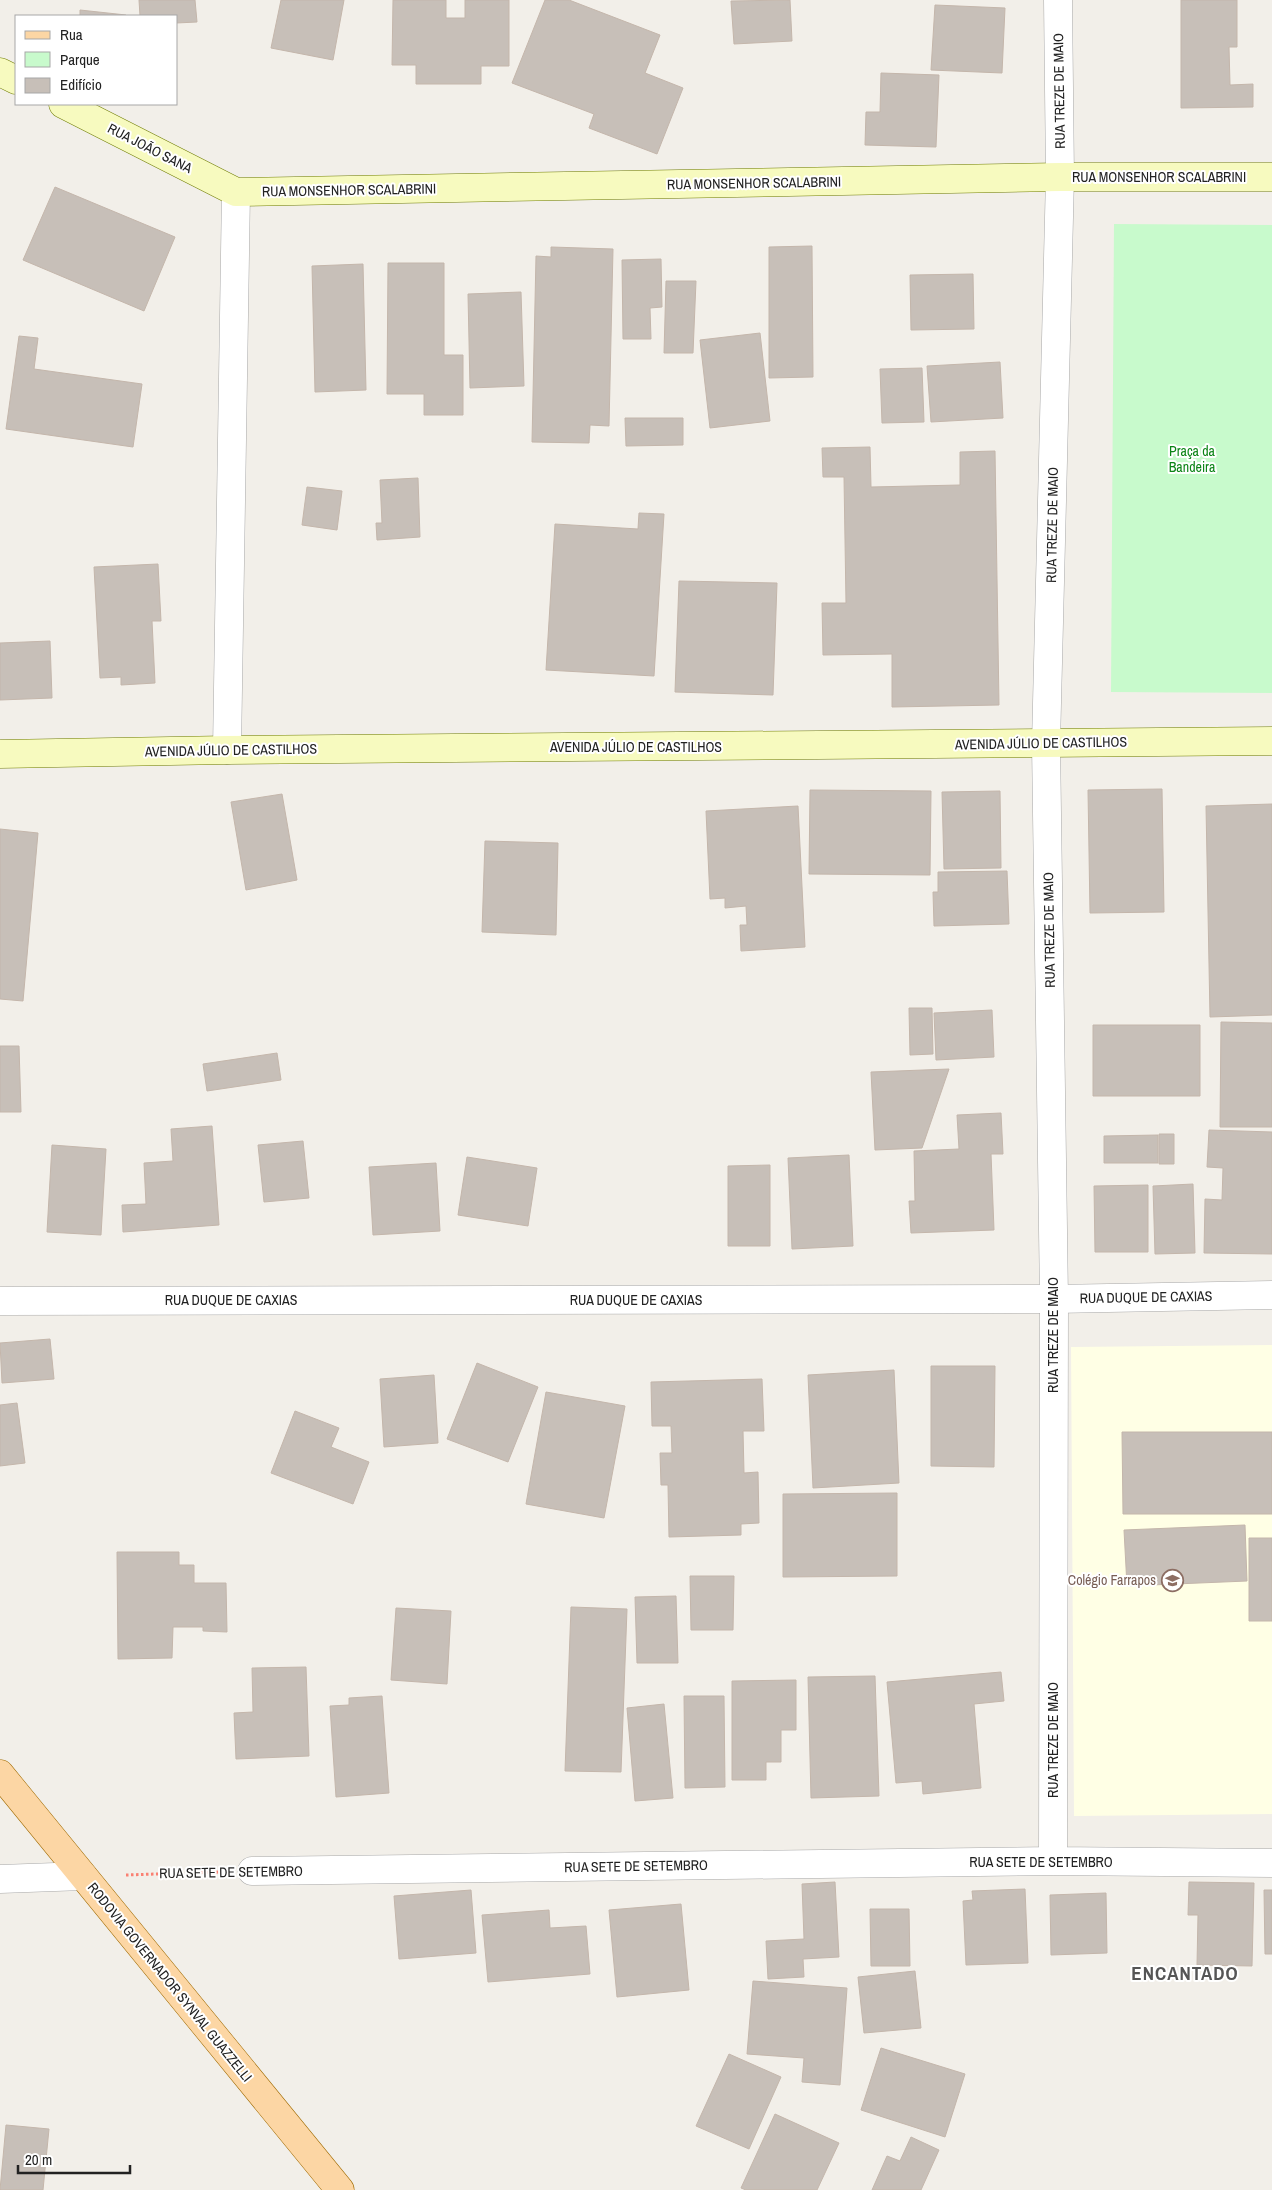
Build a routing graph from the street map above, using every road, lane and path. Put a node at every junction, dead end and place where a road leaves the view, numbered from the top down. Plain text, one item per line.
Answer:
1 (1058, 0) edge
2 (0, 72) edge
3 (15, 80) edge
4 (65, 105) edge
5 (1060, 177) junction
6 (1272, 177) edge
7 (236, 192) junction
8 (1272, 741) edge
9 (1046, 744) junction
10 (227, 750) junction
11 (0, 754) edge
12 (1272, 1295) edge
13 (1054, 1299) junction
14 (0, 1301) edge
15 (0, 1774) edge
16 (1053, 1861) junction
17 (1272, 1862) edge
18 (252, 1871) joint
19 (83, 1876) junction
20 (0, 1879) edge
21 (340, 2190) edge

1 - 5 street, RUA TREZE DE MAIO
2 - 3 street
4 - 7 street, RUA JOÃO SANA
5 - 6 street, RUA MONSENHOR SCALABRINI
5 - 7 street, RUA MONSENHOR SCALABRINI
5 - 9 street, RUA TREZE DE MAIO
7 - 10 street
8 - 9 street, AVENIDA JÚLIO DE CASTILHOS
9 - 10 street, AVENIDA JÚLIO DE CASTILHOS
9 - 13 street, RUA TREZE DE MAIO
10 - 11 street, AVENIDA JÚLIO DE CASTILHOS
12 - 13 street, RUA DUQUE DE CAXIAS
13 - 14 street, RUA DUQUE DE CAXIAS
13 - 16 street, RUA TREZE DE MAIO
15 - 19 main road, RODOVIA GOVERNADOR SYNVAL GUAZZELLI
16 - 17 street, RUA SETE DE SETEMBRO
16 - 18 street, RUA SETE DE SETEMBRO
18 - 19 path, RUA SETE DE SETEMBRO
19 - 20 street
19 - 21 main road, RODOVIA GOVERNADOR SYNVAL GUAZZELLI

